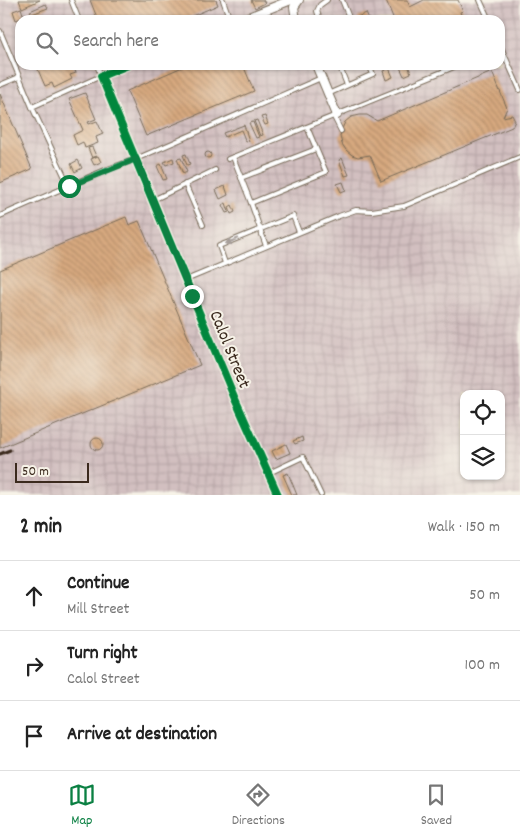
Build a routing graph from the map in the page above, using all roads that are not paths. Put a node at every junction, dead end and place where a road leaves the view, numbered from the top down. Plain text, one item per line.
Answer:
1 (71, 0) edge
2 (223, 0) edge
3 (291, 0) edge
4 (299, 0) edge
5 (327, 0) edge
6 (342, 0) edge
7 (480, 0) edge
8 (77, 15) edge
9 (228, 15) edge
10 (254, 15) edge
11 (295, 15) edge
12 (318, 15) edge
13 (348, 15) edge
14 (487, 15) edge
15 (0, 31) edge
16 (505, 58) edge
17 (15, 67) edge
18 (16, 70) edge
19 (99, 70) edge
20 (116, 70) edge
21 (318, 70) edge
22 (341, 70) edge
23 (371, 70) edge
24 (447, 70) edge
25 (101, 76) junction
26 (19, 77) junction
27 (321, 78) junction
28 (347, 85) junction
29 (0, 86) edge
30 (520, 90) edge
31 (328, 94) junction
32 (32, 107) junction
33 (336, 116) junction
34 (307, 128) junction
35 (341, 131) dead end
36 (316, 149) junction
37 (233, 157) junction
38 (520, 157) edge
39 (136, 159) junction
40 (228, 159) dead end
41 (215, 170) dead end
42 (241, 178) junction
43 (185, 184) junction
44 (69, 186) junction
45 (153, 200) junction
46 (251, 203) junction
47 (0, 216) edge
48 (203, 225) dead end
49 (260, 229) junction
50 (299, 232) junction
51 (266, 246) junction
52 (225, 262) junction
53 (186, 280) junction
54 (269, 473) junction
55 (278, 495) edge
56 (321, 495) edge

1 - 8 lane
2 - 9 lane
3 - 10 street
4 - 11 street
5 - 12 lane
6 - 13 lane
7 - 14 lane
15 - 17 lane
16 - 30 lane
18 - 26 lane
19 - 25 lane, Calol Street
20 - 25 street
21 - 27 street
22 - 28 lane
23 - 28 lane
24 - 33 lane
25 - 32 lane
25 - 39 street, Calol Street
26 - 29 lane
26 - 32 lane
27 - 31 street
27 - 39 lane
28 - 31 lane
31 - 33 street
32 - 44 lane
33 - 34 lane
33 - 35 lane
34 - 36 lane
34 - 37 lane
36 - 42 lane
36 - 46 lane
37 - 40 lane
37 - 42 lane
38 - 50 lane
39 - 44 lane
39 - 45 street, Calol Street
41 - 43 lane
42 - 46 lane
43 - 45 lane
43 - 48 lane
44 - 47 lane
45 - 53 street, Calol Street
46 - 49 lane
49 - 50 lane
49 - 51 lane
49 -> 52 lane
50 - 51 lane
51 - 52 lane
52 - 53 lane
53 - 54 street, Calol Street
54 - 55 street, Calol Street
54 - 56 lane

